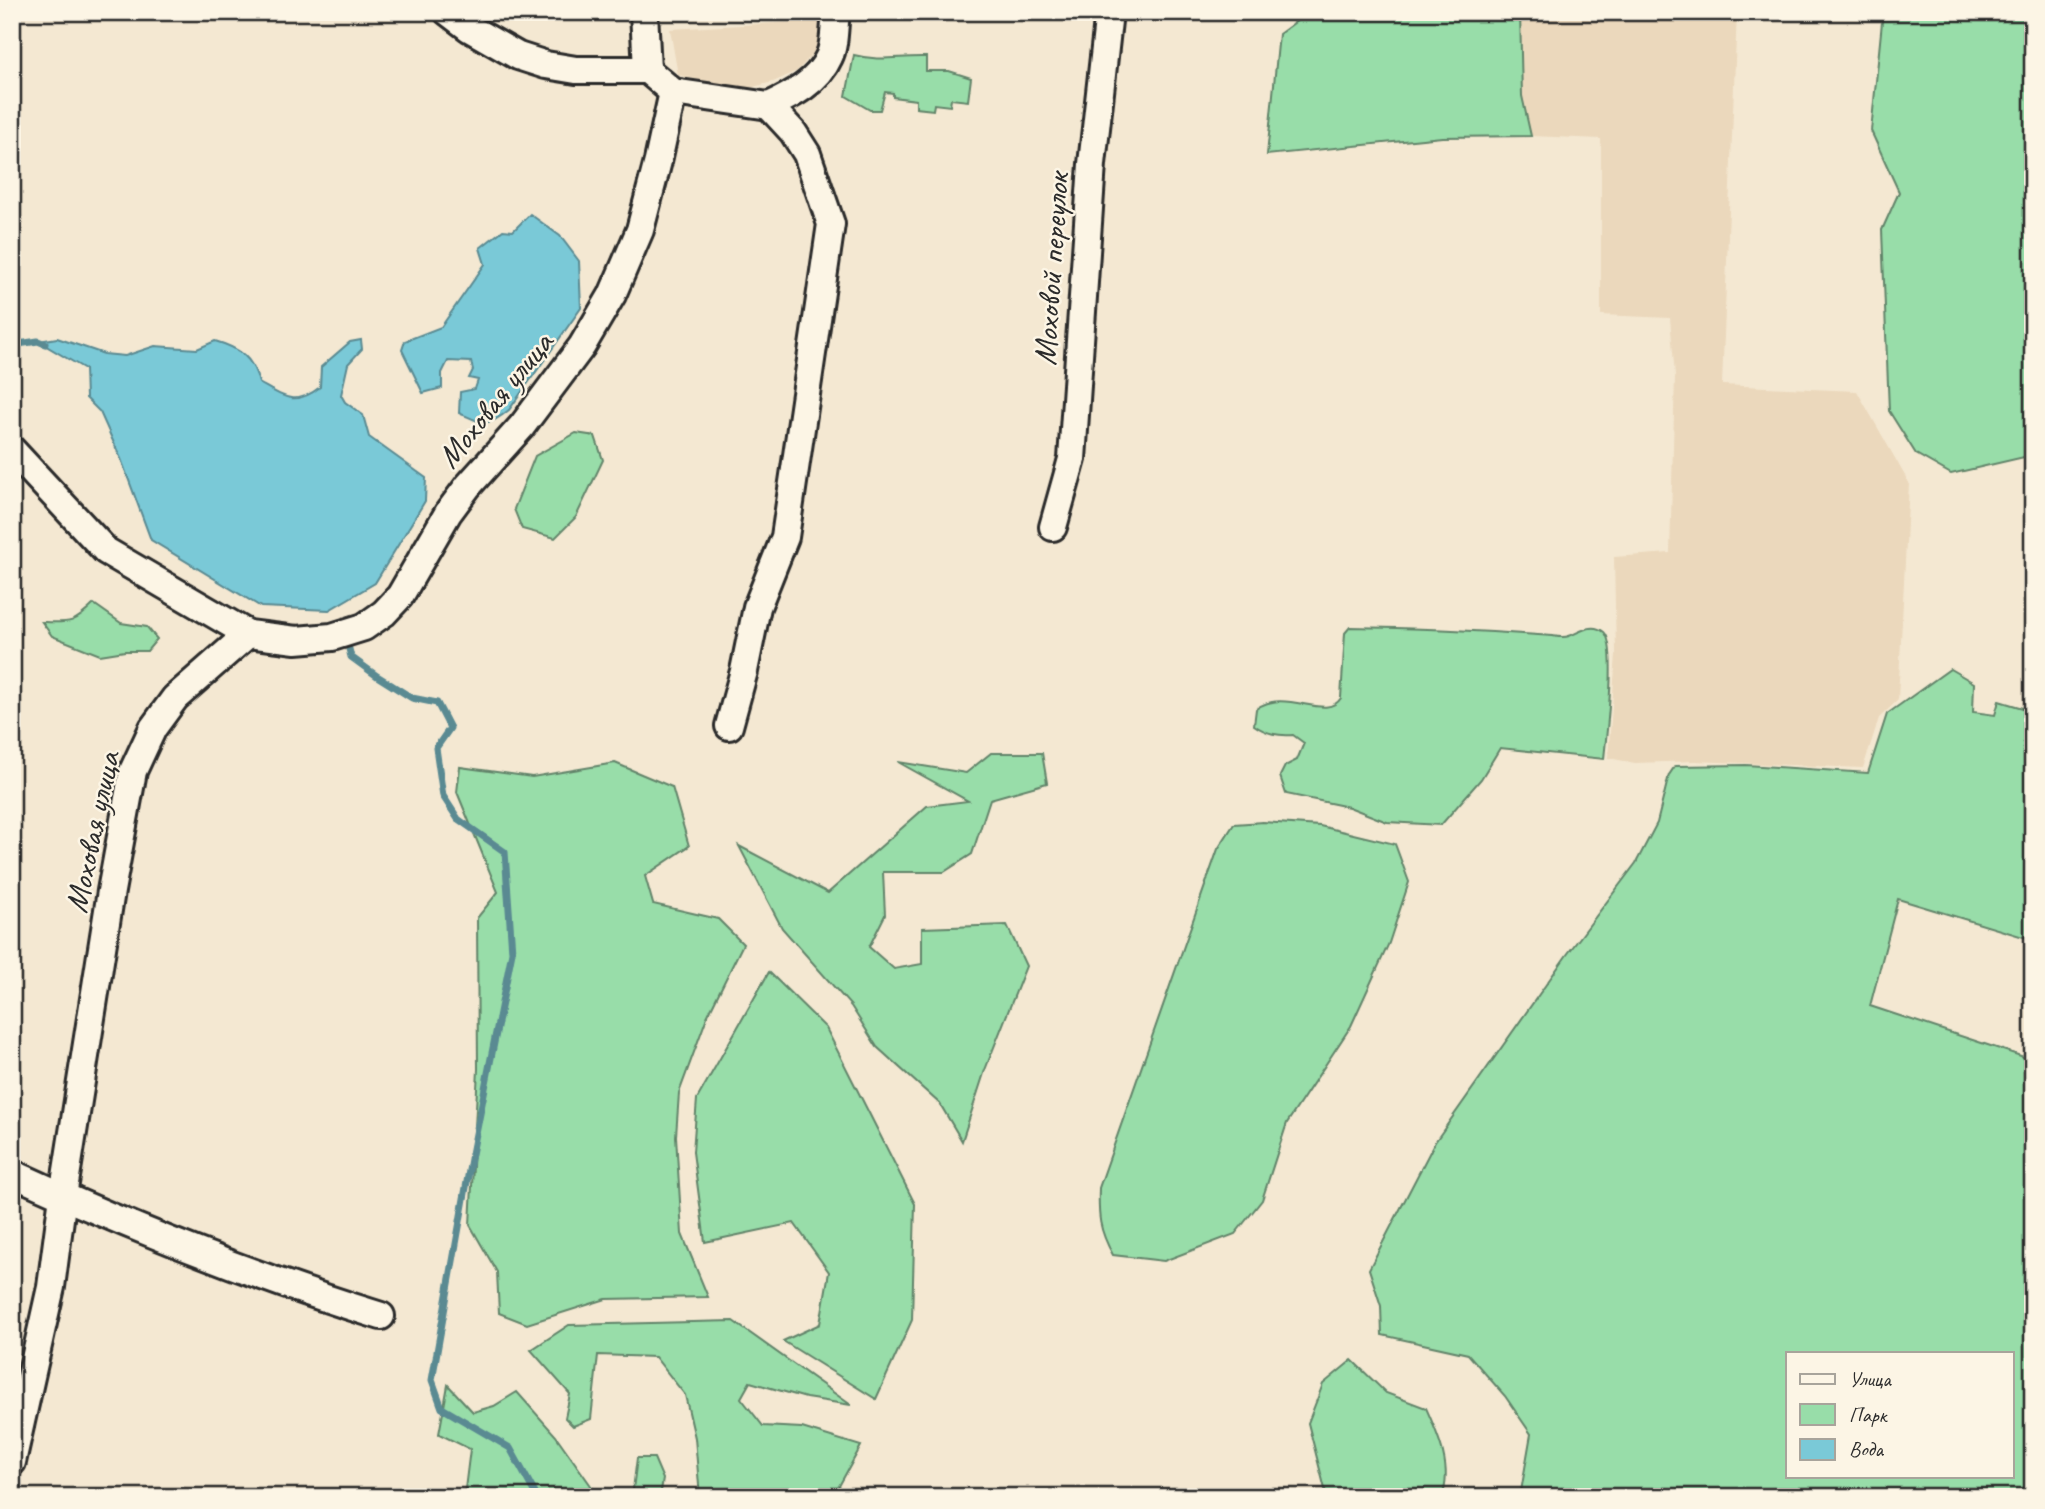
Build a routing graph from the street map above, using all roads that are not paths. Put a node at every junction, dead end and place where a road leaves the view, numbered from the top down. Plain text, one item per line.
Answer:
1 (448, 12) edge
2 (644, 12) edge
3 (836, 12) edge
4 (1109, 12) edge
5 (647, 70) junction
6 (673, 92) junction
7 (769, 106) junction
8 (12, 450) edge
9 (1052, 527) dead end
10 (248, 634) junction
11 (729, 726) dead end
12 (12, 1173) edge
13 (63, 1196) junction
14 (381, 1316) dead end
15 (12, 1462) edge

1 - 5 street
2 - 5 street
3 - 7 street
4 - 9 street, Моховой переулок
5 - 6 street
6 - 7 street
6 - 10 street, Моховая улица
7 - 11 street
8 - 10 street
10 - 13 street, Моховая улица
12 - 13 street
13 - 14 street
13 - 15 street, Моховая улица

